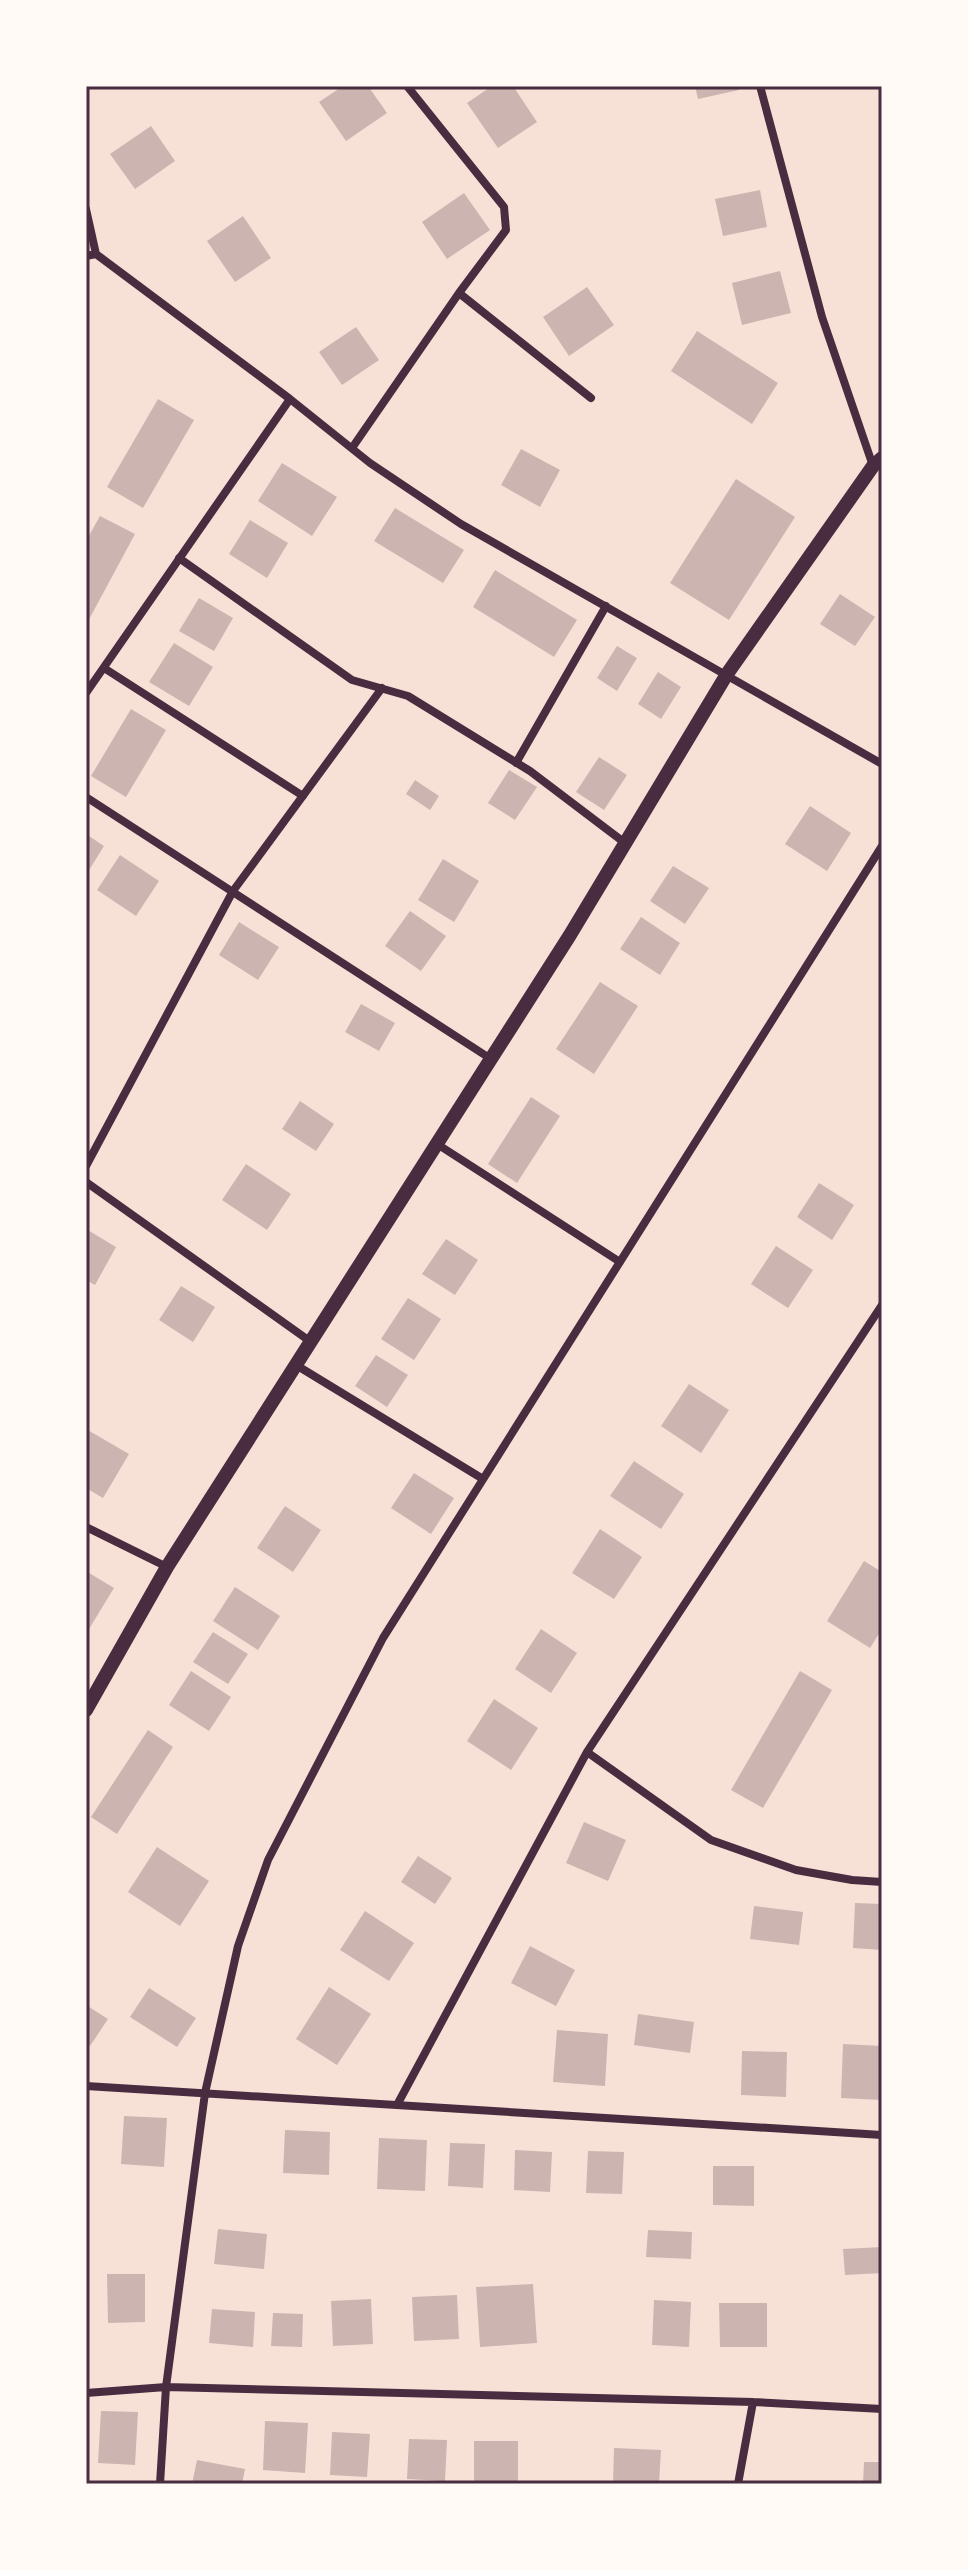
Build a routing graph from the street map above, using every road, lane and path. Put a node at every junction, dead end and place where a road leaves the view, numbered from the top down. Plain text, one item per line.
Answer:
1 (407, 86) edge
2 (760, 86) edge
3 (86, 209) edge
4 (96, 254) junction
5 (86, 256) edge
6 (459, 293) junction
7 (591, 398) dead end
8 (290, 399) junction
9 (352, 448) junction
10 (878, 462) edge
11 (179, 558) junction
12 (606, 606) junction
13 (104, 668) junction
14 (727, 674) junction
15 (382, 688) junction
16 (86, 693) edge
17 (516, 763) junction
18 (882, 764) edge
19 (303, 796) junction
20 (86, 797) edge
21 (625, 843) junction
22 (882, 846) edge
23 (233, 891) junction
24 (491, 1059) junction
25 (437, 1144) junction
26 (86, 1166) edge
27 (86, 1182) edge
28 (620, 1262) junction
29 (882, 1305) edge
30 (311, 1342) junction
31 (296, 1365) junction
32 (483, 1479) junction
33 (86, 1527) edge
34 (167, 1567) junction
35 (86, 1710) edge
36 (587, 1752) junction
37 (882, 1882) edge
38 (86, 2086) edge
39 (205, 2093) junction
40 (397, 2105) junction
41 (882, 2135) edge
42 (166, 2387) junction
43 (86, 2393) edge
44 (753, 2402) junction
45 (882, 2409) edge
46 (160, 2484) edge
47 (738, 2484) edge

1 - 6 street
2 - 10 street
3 - 4 street
4 - 5 street
4 - 8 street
6 - 7 street
6 - 9 street
8 - 9 street
8 - 11 street
9 - 12 street
10 - 14 street
11 - 13 street
11 - 15 street
12 - 14 street
12 - 17 street
13 - 16 street
13 - 19 street
14 - 18 street
14 - 21 street
15 - 17 street
15 - 19 street
17 - 21 street
19 - 23 street
20 - 23 street
21 - 24 street
22 - 28 street
23 - 24 street
23 - 26 street
24 - 25 street
25 - 28 street
25 - 30 street
27 - 30 street
28 - 32 street
29 - 36 street
30 - 31 street
31 - 32 street
31 - 34 street
32 - 39 street
33 - 34 street
34 - 35 street
36 - 37 street
36 - 40 street
38 - 39 street
39 - 40 street
39 - 42 street
40 - 41 street
42 - 43 street
42 - 44 street
42 - 46 street
44 - 45 street
44 - 47 street

